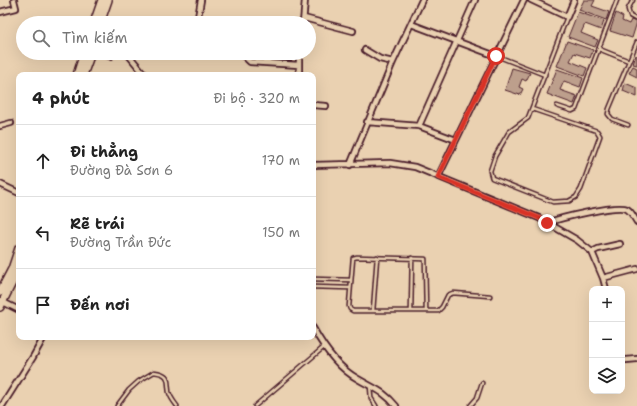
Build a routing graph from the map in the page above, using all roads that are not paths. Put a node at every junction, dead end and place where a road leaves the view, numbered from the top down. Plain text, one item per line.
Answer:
1 (14, 0) edge
2 (108, 0) edge
3 (201, 0) edge
4 (305, 0) edge
5 (422, 0) edge
6 (475, 0) edge
7 (524, 0) edge
8 (531, 0) edge
9 (574, 0) edge
10 (617, 0) edge
11 (633, 0) edge
12 (99, 2) edge
13 (0, 12) edge
14 (100, 16) edge
15 (100, 16) edge
16 (198, 16) edge
17 (304, 16) edge
18 (567, 17) junction
19 (637, 20) edge
20 (316, 23) edge
21 (411, 24) junction
22 (354, 31) dead end
23 (456, 41) junction
24 (637, 42) edge
25 (599, 49) junction
26 (365, 50) dead end
27 (496, 56) junction
28 (82, 60) edge
29 (88, 60) edge
30 (133, 60) edge
31 (248, 60) edge
32 (299, 60) edge
33 (629, 61) junction
34 (393, 62) junction
35 (299, 65) junction
36 (78, 72) edge
37 (84, 72) edge
38 (143, 72) edge
39 (299, 72) edge
40 (545, 75) junction
41 (316, 105) edge
42 (326, 106) dead end
43 (557, 106) dead end
44 (532, 109) junction
45 (367, 122) junction
46 (12, 123) dead end
47 (628, 125) dead end
48 (0, 126) edge
49 (419, 126) junction
50 (456, 140) junction
51 (316, 164) edge
52 (350, 164) junction
53 (438, 177) junction
54 (0, 184) edge
55 (16, 192) edge
56 (637, 222) edge
57 (547, 223) junction
58 (620, 244) dead end
59 (592, 252) junction
60 (16, 257) edge
61 (377, 257) junction
62 (412, 258) junction
63 (637, 269) edge
64 (16, 275) edge
65 (603, 278) junction
66 (316, 279) edge
67 (351, 280) junction
68 (605, 286) edge
69 (316, 287) edge
70 (350, 288) junction
71 (0, 292) edge
72 (490, 296) dead end
73 (1, 303) edge
74 (16, 309) edge
75 (411, 310) junction
76 (426, 310) junction
77 (373, 311) junction
78 (316, 333) edge
79 (42, 340) edge
80 (324, 347) junction
81 (637, 359) edge
82 (626, 360) dead end
83 (482, 383) dead end
84 (370, 385) junction
85 (2, 406) edge
86 (117, 406) edge
87 (177, 406) edge
88 (255, 406) edge
89 (376, 406) edge
90 (396, 406) edge
91 (470, 406) edge

1 - 13 street
2 - 14 main road
3 - 16 street
4 - 17 street
5 - 21 street
6 - 23 street
7 - 27 street
8 - 18 street
9 - 18 street
10 - 25 lane
11 - 19 lane
12 - 15 main road
18 - 40 lane
20 - 22 street
21 - 23 street
21 - 34 street
23 - 27 street
23 - 49 street
24 - 33 lane
25 - 33 lane
25 - 43 lane
26 - 34 street
27 - 40 lane
27 - 50 street
28 - 36 main road
29 - 37 main road
30 - 38 street
31 - 35 street
32 - 35 street
33 - 47 lane
34 - 45 street
35 - 39 street
40 - 44 lane
41 - 42 street
44 - 44 lane
45 - 49 street
45 - 52 street
46 - 48 street
49 - 50 street
50 - 53 street
51 - 52 street
52 - 53 street
53 - 57 street
54 - 55 street
56 - 57 street
57 - 59 street
58 - 59 street
59 - 65 street
60 - 71 main road
61 - 62 lane
61 - 67 lane
61 - 77 lane
62 - 75 lane
62 - 76 lane
63 - 65 street
64 - 73 main road
65 - 68 street
66 - 67 lane
67 - 70 lane
69 - 70 lane
70 - 77 lane
72 - 76 lane
73 - 74 street
75 - 76 lane
75 - 77 lane
78 - 80 street
79 - 85 street
80 - 84 street
80 - 88 lane
81 - 82 street
83 - 91 lane
84 - 89 lane
84 - 90 street
86 - 87 lane

